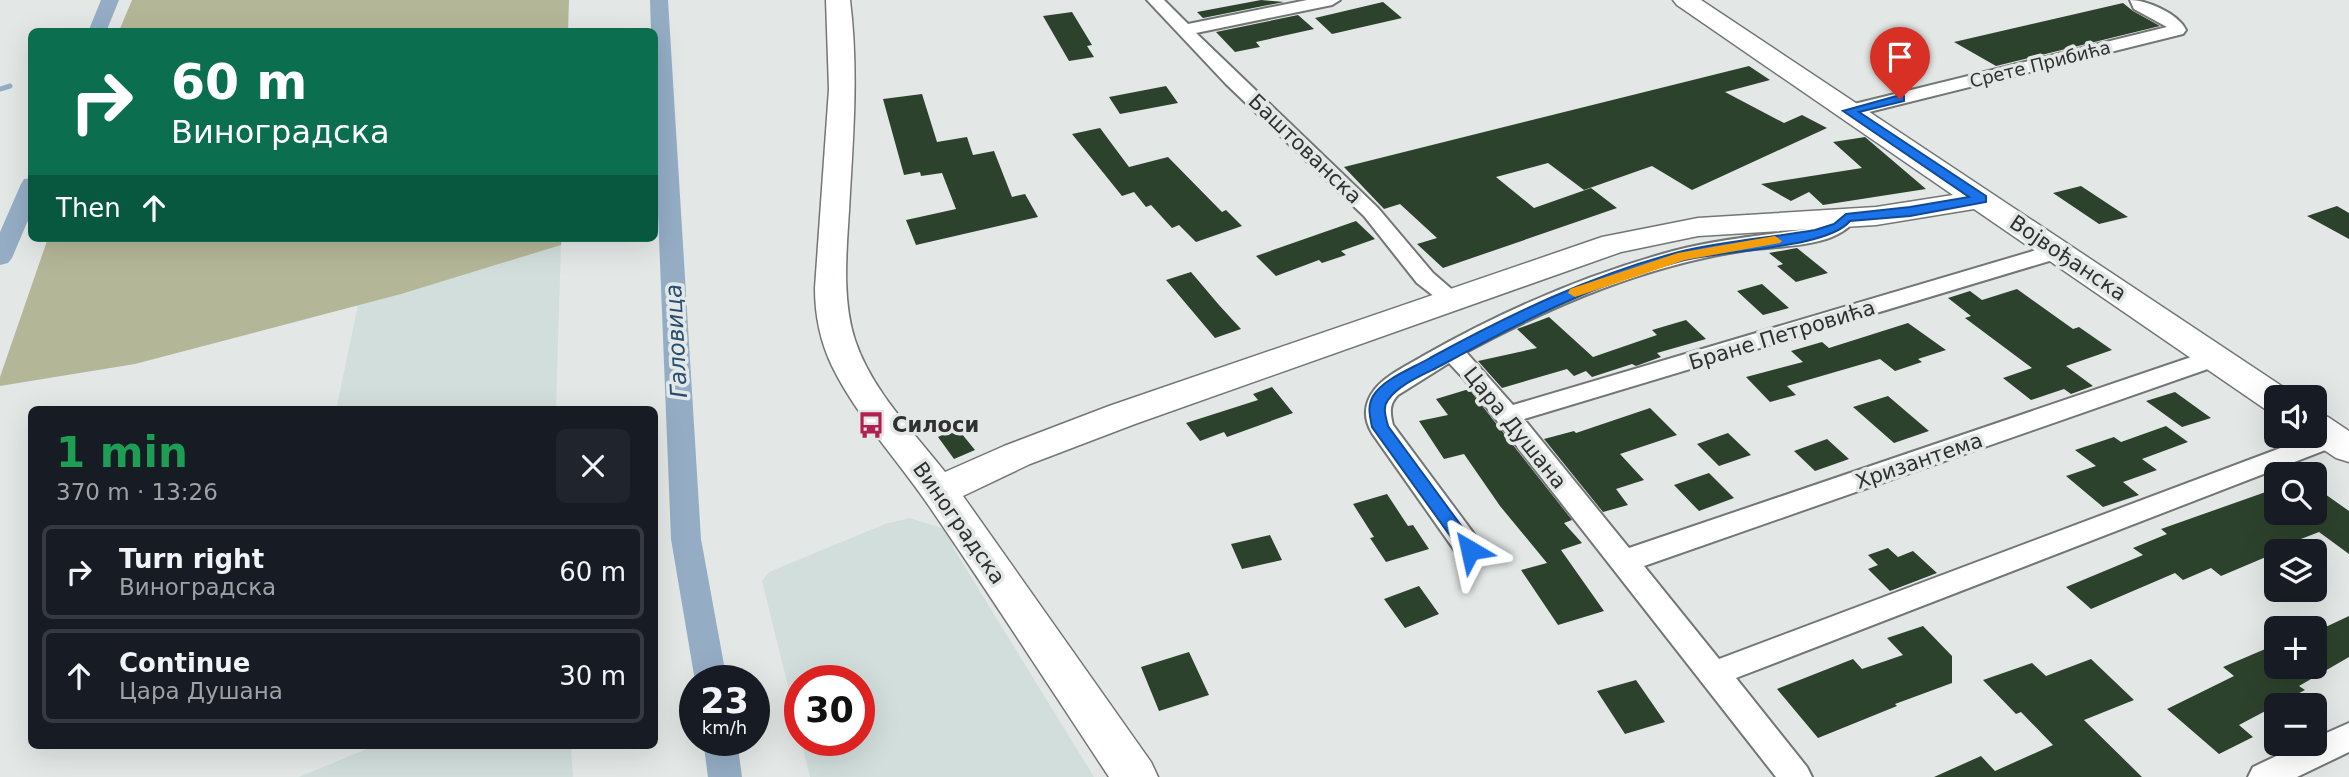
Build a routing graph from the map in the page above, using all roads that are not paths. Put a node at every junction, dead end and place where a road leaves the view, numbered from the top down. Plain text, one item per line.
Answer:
1 (838, 0) edge
2 (1155, 0) edge
3 (1332, 0) edge
4 (1685, 0) edge
5 (2138, 0) edge
6 (1183, 30) junction
7 (1849, 111) junction
8 (1981, 199) junction
9 (1846, 218) junction
10 (2057, 251) junction
11 (1448, 296) junction
12 (1451, 352) junction
13 (2214, 358) junction
14 (2264, 391) edge
15 (1506, 416) junction
16 (2332, 438) edge
17 (938, 491) junction
18 (1470, 550) dead end
19 (1622, 562) junction
20 (1713, 674) junction
21 (2349, 737) edge
22 (1136, 777) edge
23 (1796, 777) edge
24 (2264, 777) edge

1 - 17 street, Виноградска
2 - 6 street, Баштованска
3 - 6 street
4 - 7 street, Војвођанска
5 - 7 street, Срете Прибића
6 - 11 street, Баштованска
7 - 8 street, Војвођанска
8 - 9 street, Цара Душана
8 - 10 street, Војвођанска
9 - 11 street
9 - 12 street, Цара Душана
10 - 13 street, Војвођанска
10 - 15 street, Бране Петровића
11 - 17 street
12 - 15 street, Цара Душана
12 - 18 street
13 - 14 street, Војвођанска
13 - 19 street, Хризантема
15 - 19 street, Цара Душана
16 - 20 street
17 - 22 street, Виноградска
19 - 20 street, Цара Душана
20 - 23 street, Цара Душана
21 - 24 street

